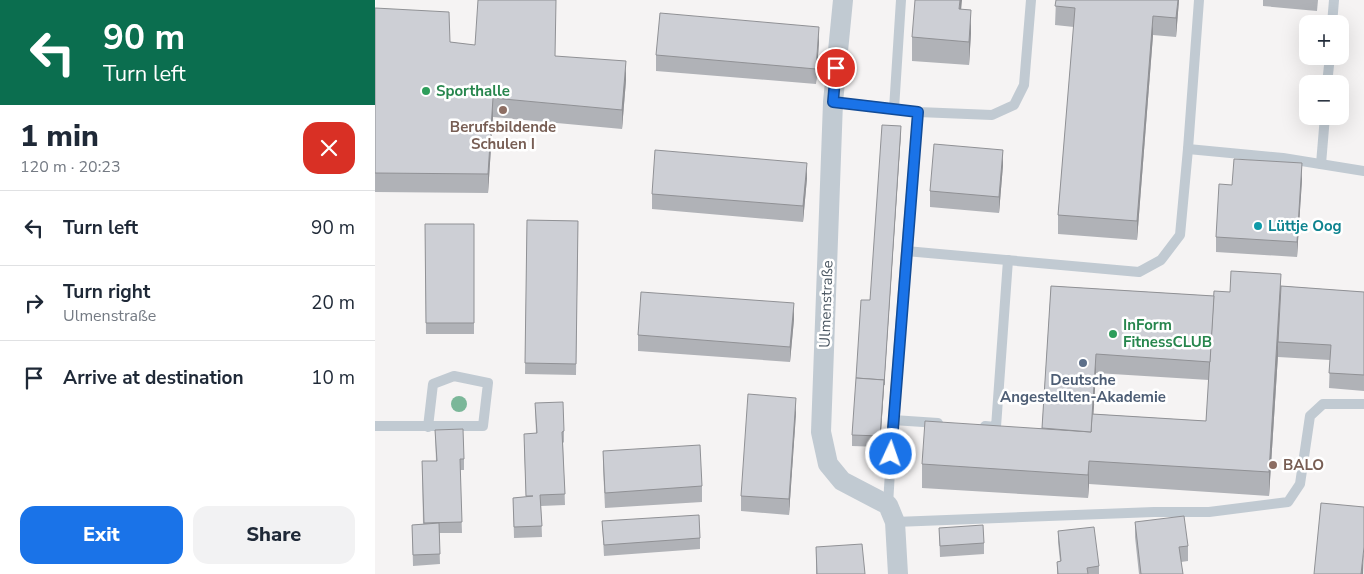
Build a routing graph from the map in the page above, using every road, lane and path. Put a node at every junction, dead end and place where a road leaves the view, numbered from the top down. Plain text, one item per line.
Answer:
1 (843, 0) edge
2 (901, 0) edge
3 (1031, 0) edge
4 (1199, 0) edge
5 (1334, 0) edge
6 (1333, 15) edge
7 (833, 102) junction
8 (894, 109) junction
9 (918, 112) junction
10 (1324, 125) edge
11 (1188, 149) junction
12 (1321, 164) junction
13 (1364, 171) edge
14 (907, 251) junction
15 (1008, 260) junction
16 (1364, 404) edge
17 (893, 420) junction
18 (949, 424) edge
19 (375, 426) edge
20 (977, 426) edge
21 (428, 427) junction
22 (892, 514) junction
23 (898, 574) edge

1 - 7 street, Ulmenstraße
2 - 8 lane
3 - 9 lane
4 - 11 lane
5 - 6 lane
7 - 8 lane
7 - 22 street, Ulmenstraße
8 - 9 lane
9 - 14 lane
10 - 12 lane
11 - 12 lane
11 - 15 lane
12 - 13 lane
14 - 15 lane
14 - 17 lane
15 - 20 lane
16 - 22 lane
17 - 18 lane
17 - 22 lane
19 - 21 lane
21 - 21 lane
22 - 23 street

